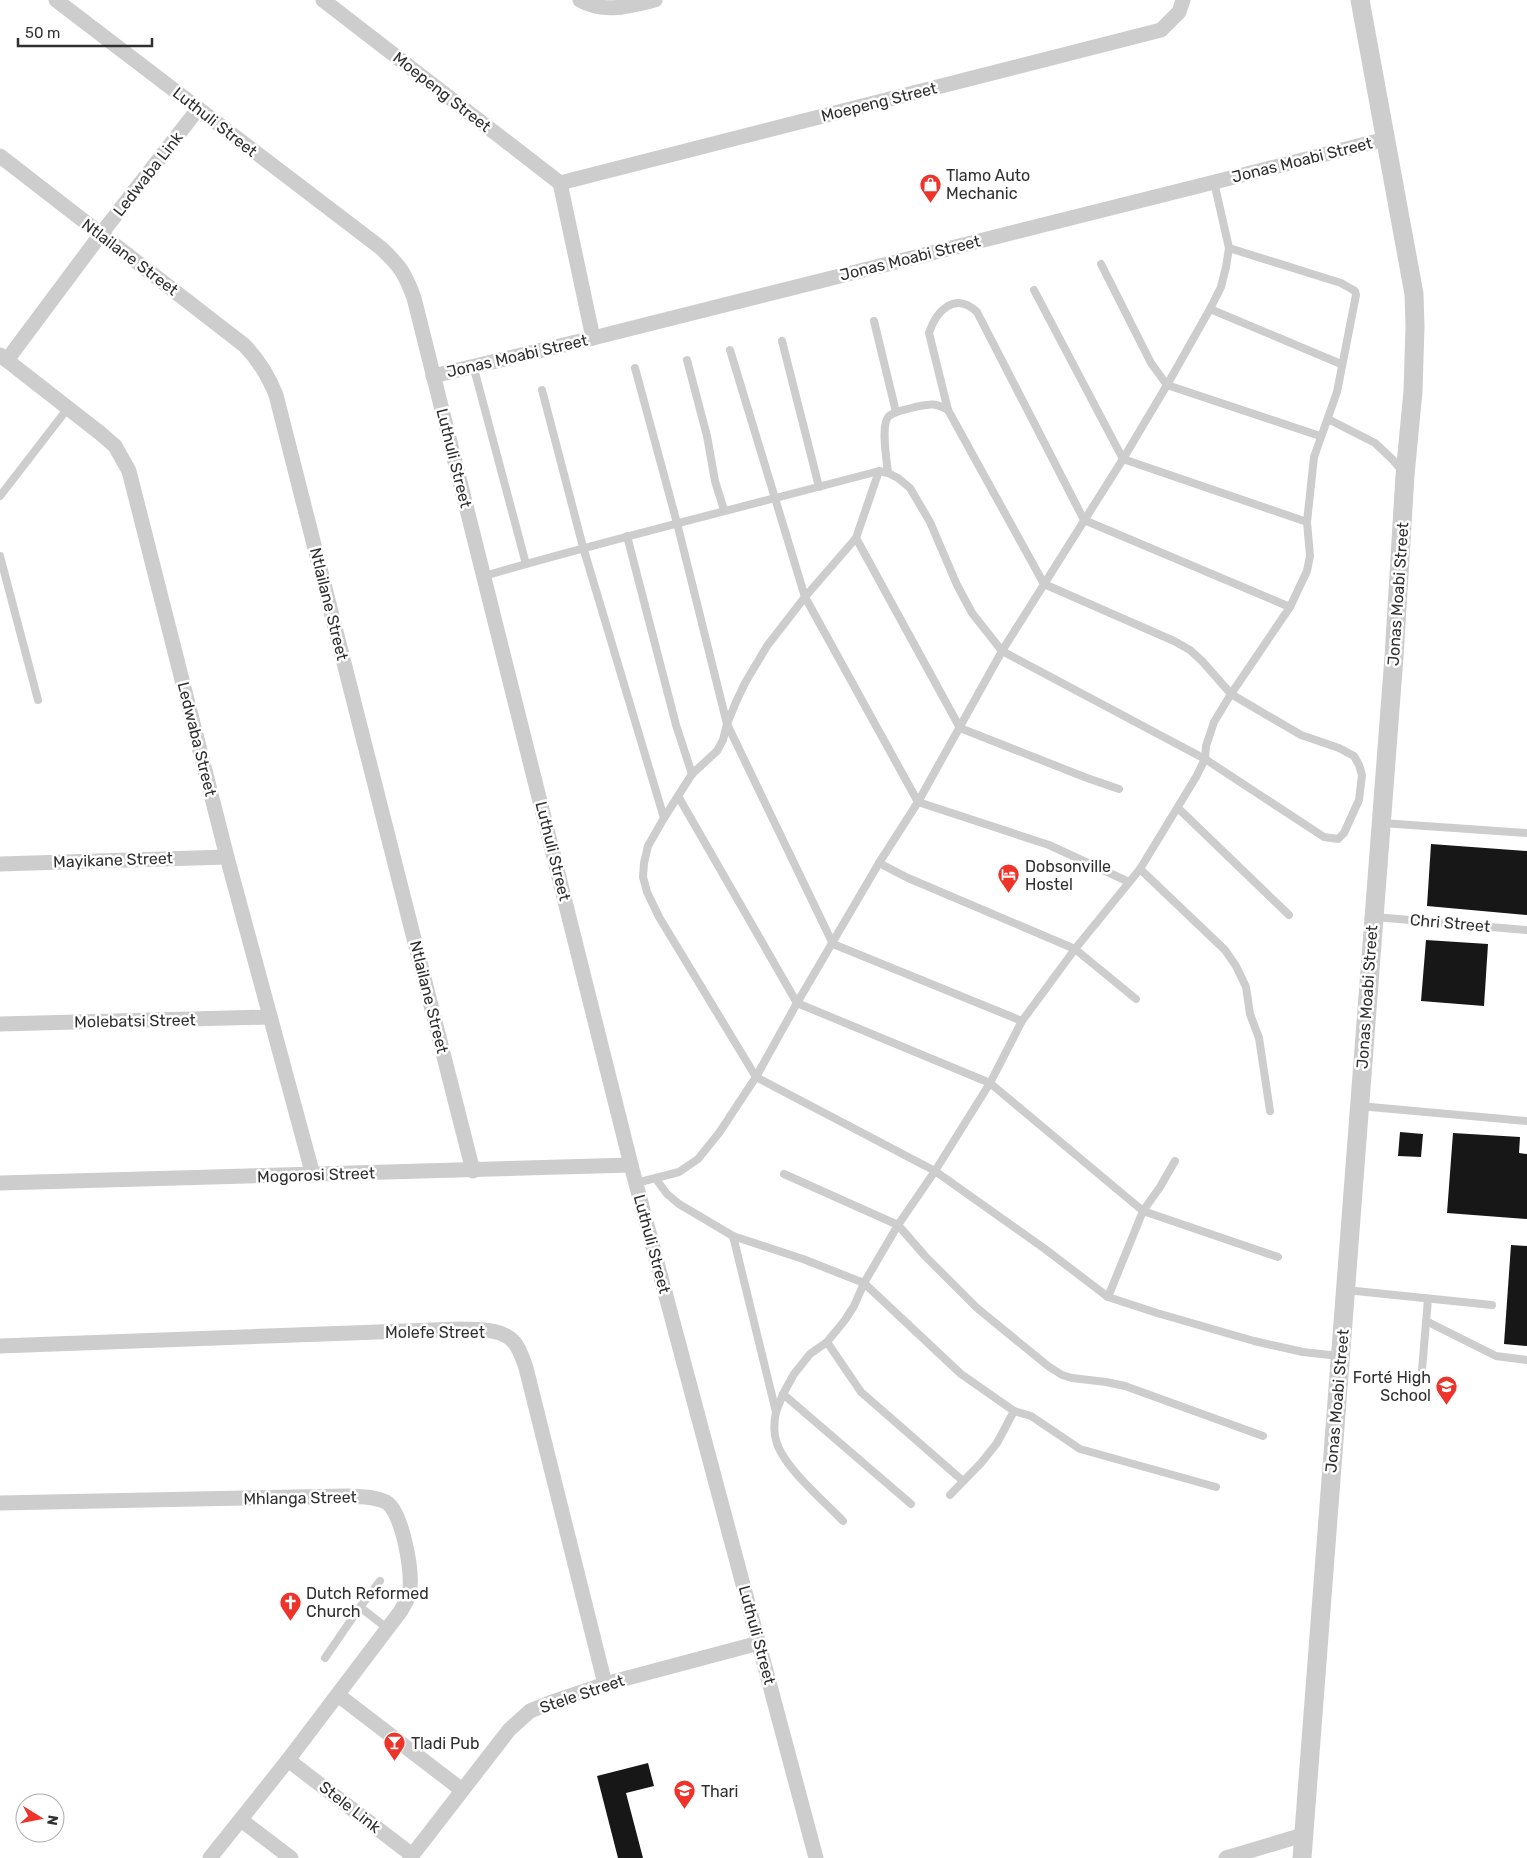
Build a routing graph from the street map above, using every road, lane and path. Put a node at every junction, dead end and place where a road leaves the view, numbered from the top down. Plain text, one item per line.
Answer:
1 (56, 0) edge
2 (323, 0) edge
3 (580, 0) edge
4 (655, 0) edge
5 (1183, 0) edge
6 (1360, 0) edge
7 (198, 109) junction
8 (1386, 139) junction
9 (0, 156) edge
10 (1214, 182) junction
11 (560, 183) junction
12 (101, 234) junction
13 (1229, 248) junction
14 (1101, 264) dead end
15 (1034, 290) dead end
16 (1210, 309) junction
17 (874, 321) dead end
18 (593, 338) junction
19 (782, 342) dead end
20 (730, 350) dead end
21 (4, 358) edge
22 (687, 360) dead end
23 (1341, 364) junction
24 (473, 366) junction
25 (634, 368) dead end
26 (433, 376) junction
27 (1167, 385) junction
28 (542, 390) dead end
29 (68, 408) junction
30 (948, 410) junction
31 (896, 412) junction
32 (1328, 419) junction
33 (1320, 436) junction
34 (1123, 459) junction
35 (879, 471) junction
36 (888, 473) junction
37 (1405, 475) junction
38 (819, 487) junction
39 (0, 496) edge
40 (775, 497) junction
41 (724, 510) junction
42 (1084, 520) junction
43 (1307, 522) junction
44 (678, 523) junction
45 (628, 536) junction
46 (856, 538) junction
47 (583, 547) junction
48 (0, 556) edge
49 (526, 564) junction
50 (484, 576) junction
51 (1044, 584) junction
52 (805, 597) junction
53 (1290, 608) junction
54 (1002, 651) junction
55 (1231, 694) junction
56 (38, 700) dead end
57 (727, 724) junction
58 (960, 728) junction
59 (1205, 759) junction
60 (692, 774) junction
61 (1119, 789) dead end
62 (678, 796) junction
63 (918, 802) junction
64 (1179, 808) junction
65 (664, 818) junction
66 (1380, 822) junction
67 (1527, 833) edge
68 (227, 857) junction
69 (879, 863) junction
70 (0, 864) edge
71 (1140, 869) junction
72 (1129, 882) junction
73 (1289, 915) dead end
74 (1373, 917) junction
75 (1527, 930) edge
76 (833, 944) junction
77 (1075, 949) junction
78 (1136, 999) dead end
79 (797, 1003) junction
80 (270, 1017) junction
81 (1022, 1021) junction
82 (0, 1024) edge
83 (756, 1077) junction
84 (990, 1083) junction
85 (1359, 1106) junction
86 (1270, 1111) dead end
87 (1527, 1121) edge
88 (1175, 1161) dead end
89 (631, 1165) junction
90 (473, 1170) junction
91 (935, 1171) junction
92 (784, 1174) dead end
93 (313, 1175) junction
94 (656, 1179) junction
95 (0, 1183) edge
96 (636, 1183) junction
97 (1143, 1212) junction
98 (898, 1225) junction
99 (733, 1236) junction
100 (1278, 1257) dead end
101 (864, 1283) junction
102 (1346, 1290) junction
103 (1108, 1297) junction
104 (1428, 1299) junction
105 (1492, 1305) dead end
106 (1426, 1321) junction
107 (827, 1342) junction
108 (0, 1346) edge
109 (1340, 1356) junction
110 (1527, 1360) edge
111 (1422, 1370) dead end
112 (783, 1394) junction
113 (1014, 1411) junction
114 (776, 1412) junction
115 (1263, 1436) dead end
116 (963, 1481) junction
117 (1216, 1486) dead end
118 (950, 1495) dead end
119 (0, 1503) edge
120 (911, 1504) dead end
121 (843, 1521) dead end
122 (380, 1581) dead end
123 (360, 1607) junction
124 (388, 1629) junction
125 (759, 1643) junction
126 (325, 1658) dead end
127 (605, 1684) junction
128 (338, 1695) junction
129 (288, 1760) junction
130 (462, 1790) junction
131 (241, 1820) junction
132 (1303, 1836) junction
133 (411, 1856) edge
134 (210, 1858) edge
135 (291, 1858) edge
136 (816, 1858) edge
137 (1226, 1858) edge
138 (1302, 1858) edge

1 - 7 street, Luthuli Street
2 - 11 street, Moepeng Street
3 - 4 street
5 - 11 street, Moepeng Street
6 - 8 street, Jonas Moabi Street
7 - 12 street, Ledwaba Link
7 - 26 street, Luthuli Street
8 - 10 street, Jonas Moabi Street
8 - 37 street, Jonas Moabi Street
9 - 12 street, Ntlailane Street
10 - 13 lane
10 - 18 street, Jonas Moabi Street
11 - 18 street
12 - 21 street, Ledwaba Link
12 - 90 street, Ntlailane Street
13 - 16 lane
13 - 23 lane
14 - 27 lane
15 - 34 lane
16 - 23 lane
16 - 27 lane
17 - 31 lane
18 - 24 street, Jonas Moabi Street
19 - 38 lane
20 - 40 lane
21 - 29 street, Ledwaba Street
22 - 41 lane
23 - 32 lane
24 - 26 street, Jonas Moabi Street
24 - 49 lane
25 - 44 lane
26 - 50 street, Luthuli Street
27 - 33 lane
27 - 34 lane
28 - 47 lane
29 - 39 lane
29 - 68 street, Ledwaba Street
30 - 31 lane
30 - 42 lane
30 - 51 lane
31 - 36 lane
32 - 33 lane
32 - 37 lane
33 - 43 lane
34 - 42 lane
34 - 43 lane
35 - 36 lane
35 - 38 lane
35 - 46 lane
36 - 54 lane
37 - 66 street, Jonas Moabi Street
38 - 40 lane
40 - 41 lane
40 - 52 lane
41 - 44 lane
42 - 51 lane
42 - 53 lane
43 - 53 lane
44 - 45 lane
44 - 57 lane
45 - 47 lane
45 - 60 lane
46 - 52 lane
46 - 58 lane
47 - 49 lane
47 - 65 lane
48 - 56 lane
49 - 50 lane
50 - 89 street, Luthuli Street
51 - 54 lane
51 - 55 lane
52 - 57 lane
52 - 63 lane
53 - 55 lane
54 - 58 lane
54 - 59 lane
55 - 59 lane
55 - 59 lane
57 - 60 lane
57 - 76 lane
58 - 61 lane
58 - 63 lane
59 - 64 lane
60 - 62 lane
62 - 65 lane
62 - 79 lane
63 - 69 lane
63 - 72 lane
64 - 71 lane
64 - 73 lane
65 - 83 lane
66 - 67 lane
66 - 74 street, Jonas Moabi Street
68 - 70 street, Mayikane Street
68 - 80 street, Ledwaba Street
69 - 76 lane
69 - 77 lane
71 - 72 lane
71 - 86 lane
72 - 77 lane
74 - 75 lane, Chri Street
74 - 85 street, Jonas Moabi Street
76 - 79 lane
76 - 81 lane
77 - 78 lane
77 - 81 lane
79 - 83 lane
79 - 84 lane
80 - 82 street, Molebatsi Street
80 - 93 street, Ledwaba Street
81 - 84 lane
83 - 91 lane
83 - 94 lane
84 - 91 lane
84 - 97 lane
85 - 87 lane
85 - 102 street, Jonas Moabi Street
88 - 97 lane
89 - 90 street, Mogorosi Street
89 - 96 street, Luthuli Street
90 - 93 street, Mogorosi Street
91 - 98 lane
91 - 103 lane
92 - 98 lane
93 - 95 street, Mogorosi Street
94 - 96 lane
94 - 99 lane
96 - 125 street, Luthuli Street
97 - 100 lane
97 - 103 lane
98 - 101 lane
98 - 115 lane
99 - 101 lane
99 - 114 lane
101 - 107 lane
101 - 113 lane
102 - 104 lane
102 - 109 street, Jonas Moabi Street
103 - 109 lane
104 - 105 lane
104 - 106 lane
106 - 110 lane
106 - 111 lane
107 - 112 lane
107 - 116 lane
108 - 127 street, Molefe Street
109 - 132 street, Jonas Moabi Street
112 - 114 lane
112 - 120 lane
113 - 116 lane
113 - 117 lane
114 - 121 lane
116 - 118 lane
119 - 124 street, Mhlanga Street
122 - 123 lane
123 - 124 lane
123 - 126 lane
124 - 128 street, Mhlanga Street
125 - 127 street, Stele Street
125 - 136 street, Luthuli Street
127 - 130 street, Stele Street
128 - 129 street, Mhlanga Street
128 - 130 street
129 - 131 street, Mhlanga Street
129 - 133 street, Stele Link
130 - 133 street, Stele Street
131 - 134 street, Mhlanga Street
131 - 135 street
132 - 137 street
132 - 138 street, Jonas Moabi Street

